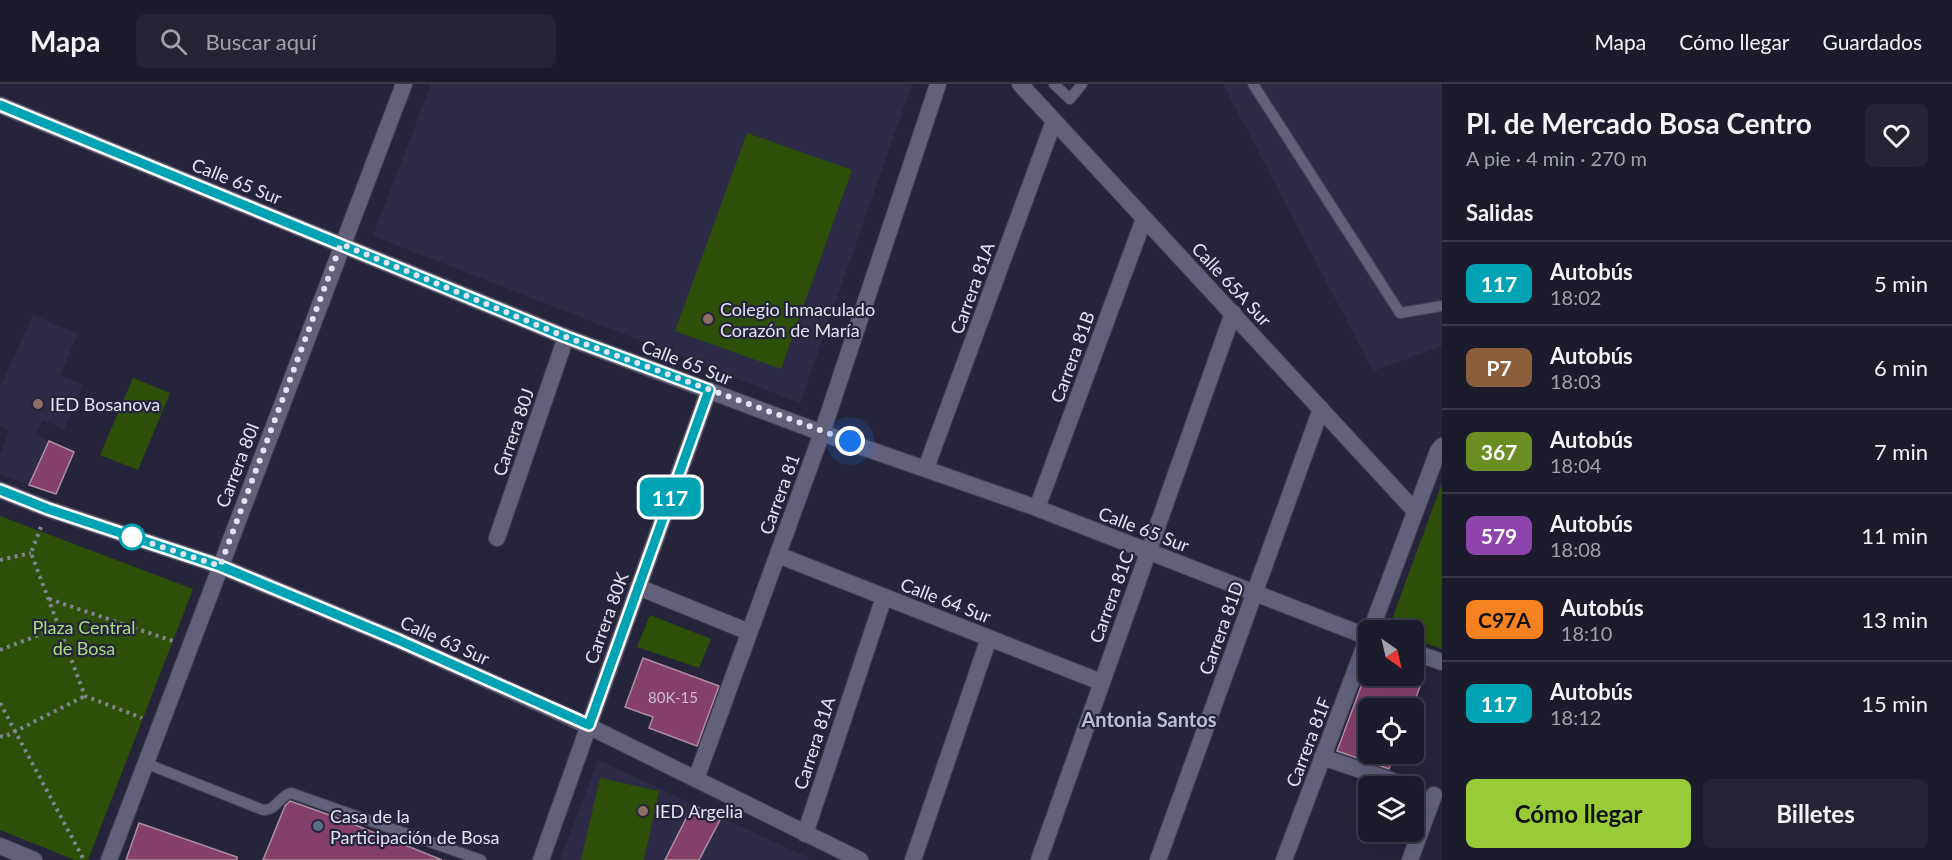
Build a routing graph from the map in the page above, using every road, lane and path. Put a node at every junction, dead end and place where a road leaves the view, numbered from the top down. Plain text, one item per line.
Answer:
1 (404, 84) edge
2 (938, 84) edge
3 (1020, 84) edge
4 (1054, 84) edge
5 (1082, 84) edge
6 (1253, 84) edge
7 (0, 105) edge
8 (1054, 121) junction
9 (1144, 219) junction
10 (341, 244) junction
11 (1442, 306) edge
12 (1233, 313) junction
13 (566, 337) junction
14 (709, 390) junction
15 (1321, 409) junction
16 (822, 432) junction
17 (1442, 446) edge
18 (926, 468) junction
19 (0, 490) edge
20 (1037, 508) junction
21 (1415, 511) junction
22 (44, 520) dead end
23 (497, 538) dead end
24 (1148, 552) junction
25 (31, 554) junction
26 (778, 555) junction
27 (0, 560) edge
28 (220, 566) junction
29 (638, 587) junction
30 (1254, 594) junction
31 (884, 597) junction
32 (49, 598) junction
33 (1375, 620) edge
34 (60, 627) junction
35 (749, 632) junction
36 (1358, 633) edge
37 (989, 638) junction
38 (189, 646) junction
39 (0, 650) edge
40 (1424, 656) edge
41 (1442, 662) edge
42 (1358, 663) edge
43 (1101, 682) junction
44 (86, 696) junction
45 (0, 703) edge
46 (159, 725) junction
47 (589, 725) junction
48 (14, 732) junction
49 (0, 736) edge
50 (1322, 758) junction
51 (145, 763) junction
52 (1377, 776) edge
53 (696, 779) junction
54 (1438, 796) edge
55 (805, 834) junction
56 (0, 846) edge
57 (34, 860) edge
58 (84, 860) edge
59 (109, 860) edge
60 (481, 860) edge
61 (541, 860) edge
62 (860, 860) edge
63 (913, 860) edge
64 (1039, 860) edge
65 (1158, 860) edge
66 (1284, 860) edge
67 (1410, 860) edge

1 - 10 street, Carrera 80I
2 - 16 street, Carrera 81
3 - 8 street, Calle 65A Sur
4 - 5 lane
6 - 11 lane
7 - 10 street, Calle 65 Sur
8 - 9 street, Calle 65A Sur
8 - 18 street, Carrera 81A
9 - 12 street, Calle 65A Sur
9 - 20 street, Carrera 81B
10 - 13 street, Calle 65 Sur
10 - 28 street, Carrera 80I
12 - 15 street, Calle 65A Sur
12 - 24 street, Carrera 81C
13 - 14 street, Calle 65 Sur
13 - 23 street, Carrera 80J
14 - 16 street, Calle 65 Sur
14 - 29 street, Carrera 80K
15 - 21 street, Calle 65A Sur
15 - 30 street, Carrera 81D
16 - 18 street, Calle 65 Sur
16 - 26 street, Carrera 81
17 - 21 street
18 - 20 street, Calle 65 Sur
19 - 28 street, Calle 63 Sur
20 - 24 street, Calle 65 Sur
21 - 33 street
22 - 25 path
24 - 30 street, Calle 65 Sur
24 - 43 street, Carrera 81C
25 - 27 path
25 - 32 path
26 - 31 street, Calle 64 Sur
26 - 35 street, Carrera 81
28 - 38 street, Carrera 80I
28 - 47 street, Calle 63 Sur
29 - 35 street
29 - 47 street, Carrera 80K
30 - 36 street, Calle 65 Sur
30 - 65 street, Carrera 81D
31 - 37 street, Calle 64 Sur
31 - 55 street, Carrera 81A
32 - 34 path
32 - 38 path
34 - 39 path
34 - 44 path
35 - 53 street, Carrera 81
37 - 43 street, Calle 64 Sur
37 - 63 street
38 - 46 street, Carrera 80I
40 - 41 street
42 - 50 street, Carrera 81F
43 - 64 street, Carrera 81C
44 - 46 path
44 - 48 path
45 - 48 path
46 - 51 street, Carrera 80I
47 - 53 street, Calle 63 Sur
47 - 61 street, Carrera 80K
48 - 49 path
48 - 58 path
50 - 52 street
50 - 66 street, Carrera 81F
51 - 59 street, Carrera 80I
51 - 60 lane
53 - 55 street, Calle 63 Sur
54 - 67 street
55 - 62 street, Calle 63 Sur
56 - 57 street

